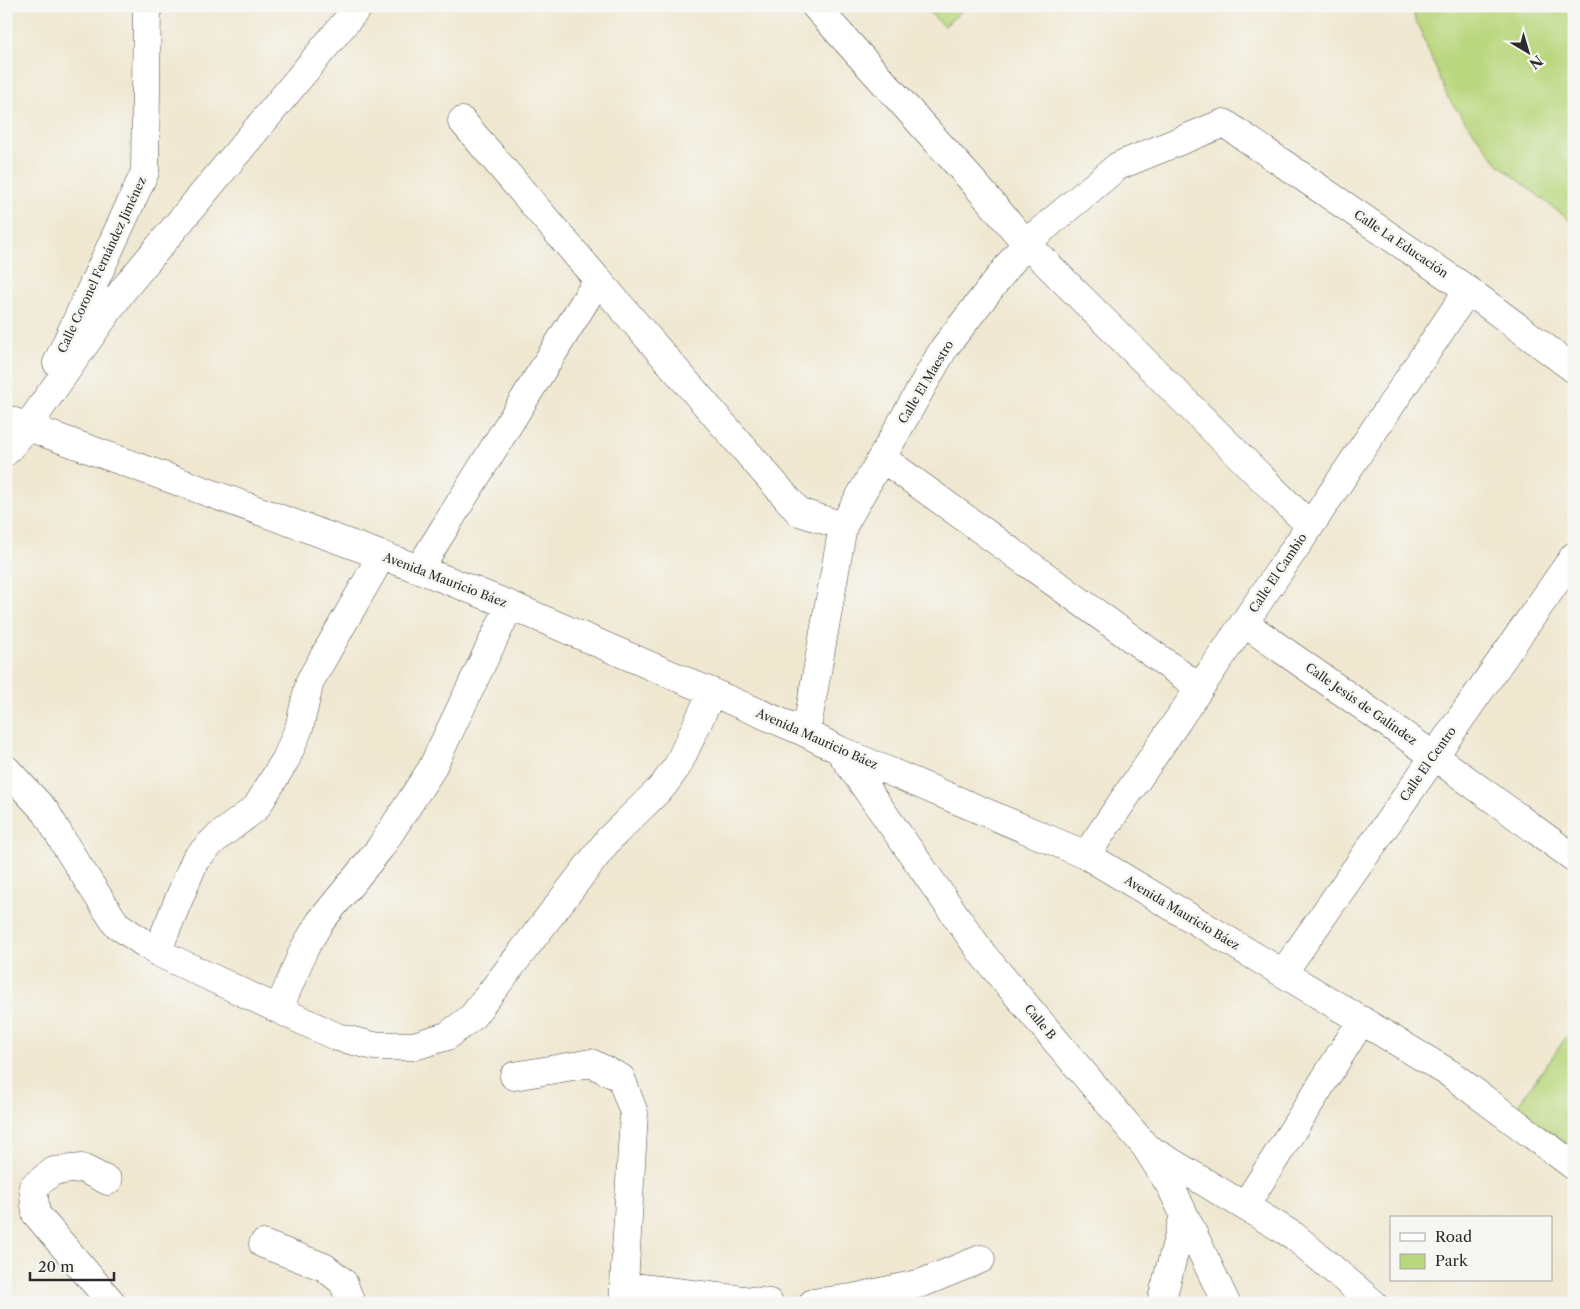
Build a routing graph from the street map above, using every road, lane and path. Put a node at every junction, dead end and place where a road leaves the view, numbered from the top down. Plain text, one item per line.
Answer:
1 (147, 6) edge
2 (359, 6) edge
3 (815, 6) edge
4 (462, 121) dead end
5 (1224, 123) joint
6 (1026, 243) junction
7 (598, 280) junction
8 (1468, 290) junction
9 (1574, 369) edge
10 (17, 423) edge
11 (6, 452) edge
12 (882, 458) junction
13 (843, 526) junction
14 (1310, 526) junction
15 (382, 555) junction
16 (1573, 558) edge
17 (419, 569) junction
18 (510, 606) junction
19 (1244, 623) junction
20 (1200, 688) junction
21 (712, 692) junction
22 (806, 733) junction
23 (839, 750) junction
24 (1434, 756) junction
25 (6, 769) edge
26 (1086, 855) junction
27 (1574, 858) edge
28 (157, 952) junction
29 (1283, 973) junction
30 (279, 1009) junction
31 (1362, 1020) junction
32 (514, 1076) dead end
33 (1145, 1146) junction
34 (1574, 1166) edge
35 (108, 1181) dead end
36 (1244, 1206) junction
37 (1184, 1215) junction
38 (263, 1244) dead end
39 (981, 1259) dead end
40 (925, 1293) edge
41 (624, 1295) edge
42 (112, 1303) edge
43 (351, 1303) edge
44 (769, 1303) edge
45 (813, 1303) edge
46 (1161, 1303) edge
47 (1226, 1303) edge
48 (1373, 1303) edge

1 - 10 street, Calle Coronel Fernández Jiménez
2 - 10 street
3 - 6 street
4 - 7 street
5 - 6 street, Calle El Maestro
5 - 8 street, Calle La Educación
6 - 12 street, Calle El Maestro
6 - 14 street
7 - 13 street
7 - 17 street
8 - 9 street, Calle La Educación
8 - 14 street, Calle El Cambio
10 - 11 street
10 - 15 street, Avenida Mauricio Báez
12 - 13 street, Calle El Maestro
12 - 20 street
13 - 22 street, Calle El Maestro
14 - 19 street, Calle El Cambio
15 - 17 street, Avenida Mauricio Báez
15 - 28 street
16 - 24 street, Calle El Centro
17 - 18 street, Avenida Mauricio Báez
18 - 21 street, Avenida Mauricio Báez
18 - 30 street
19 - 20 street, Calle El Cambio
19 - 24 street, Calle Jesús de Galíndez
20 - 26 street, Calle El Cambio
21 - 22 street, Avenida Mauricio Báez
21 - 30 street
22 - 23 street, Avenida Mauricio Báez
23 - 26 street, Avenida Mauricio Báez
23 - 33 street, Calle B
24 - 27 street, Calle Jesús de Galíndez
24 - 29 street, Calle El Centro
25 - 28 street
26 - 29 street, Avenida Mauricio Báez
28 - 30 street
29 - 31 street, Avenida Mauricio Báez
31 - 34 street, Avenida Mauricio Báez
31 - 36 street
32 - 41 street
33 - 36 street
33 - 37 street, Calle B
35 - 42 street
36 - 48 street
37 - 46 street
37 - 47 street, Calle B
38 - 43 street
39 - 40 street
40 - 45 street
41 - 44 street

